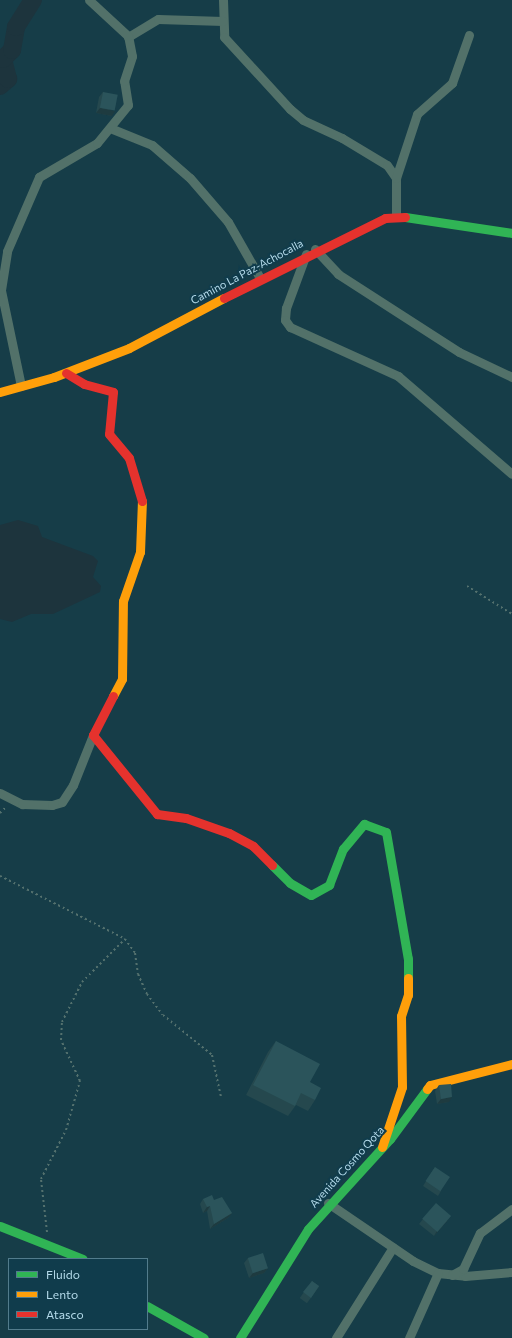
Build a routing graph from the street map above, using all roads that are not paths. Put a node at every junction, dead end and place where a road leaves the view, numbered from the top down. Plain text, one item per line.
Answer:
1 (89, 0) edge
2 (223, 0) edge
3 (223, 21) junction
4 (469, 35) dead end
5 (128, 37) junction
6 (110, 128) junction
7 (396, 178) junction
8 (396, 217) junction
9 (512, 233) edge
10 (315, 249) junction
11 (306, 254) junction
12 (2, 260) edge
13 (260, 278) junction
14 (66, 373) junction
15 (512, 377) edge
16 (21, 386) junction
17 (0, 392) edge
18 (512, 474) edge
19 (93, 735) junction
20 (0, 793) edge
21 (512, 1064) edge
22 (382, 1147) junction
23 (328, 1203) junction
24 (512, 1209) edge
25 (0, 1226) edge
26 (393, 1247) junction
27 (81, 1258) edge
28 (512, 1272) edge
29 (438, 1273) junction
30 (449, 1276) junction
31 (148, 1307) edge
32 (204, 1338) edge
33 (240, 1338) edge
34 (336, 1338) edge
35 (409, 1338) edge

1 - 5 street
2 - 3 street
3 - 5 street
3 - 7 street
4 - 7 street
5 - 6 street
6 - 12 street
6 - 13 street
7 - 8 street
8 - 9 street, Camino La Paz-Achocalla
8 - 10 street, Camino La Paz-Achocalla
10 - 11 street, Camino La Paz-Achocalla
10 - 15 street
11 - 13 street, Camino La Paz-Achocalla
11 - 18 street
12 - 16 street
13 - 14 street, Camino La Paz-Achocalla
14 - 16 street, Camino La Paz-Achocalla
14 - 19 street
16 - 17 street, Camino La Paz-Achocalla
19 - 20 street
19 - 22 street
21 - 22 street, Avenida Cosmo Qota
22 - 23 street, Avenida Cosmo Qota
23 - 26 street
23 - 33 street, Avenida Cosmo Qota
24 - 30 street
25 - 27 street
26 - 29 street
26 - 34 street
28 - 30 street
29 - 30 street
29 - 35 street
31 - 32 street

